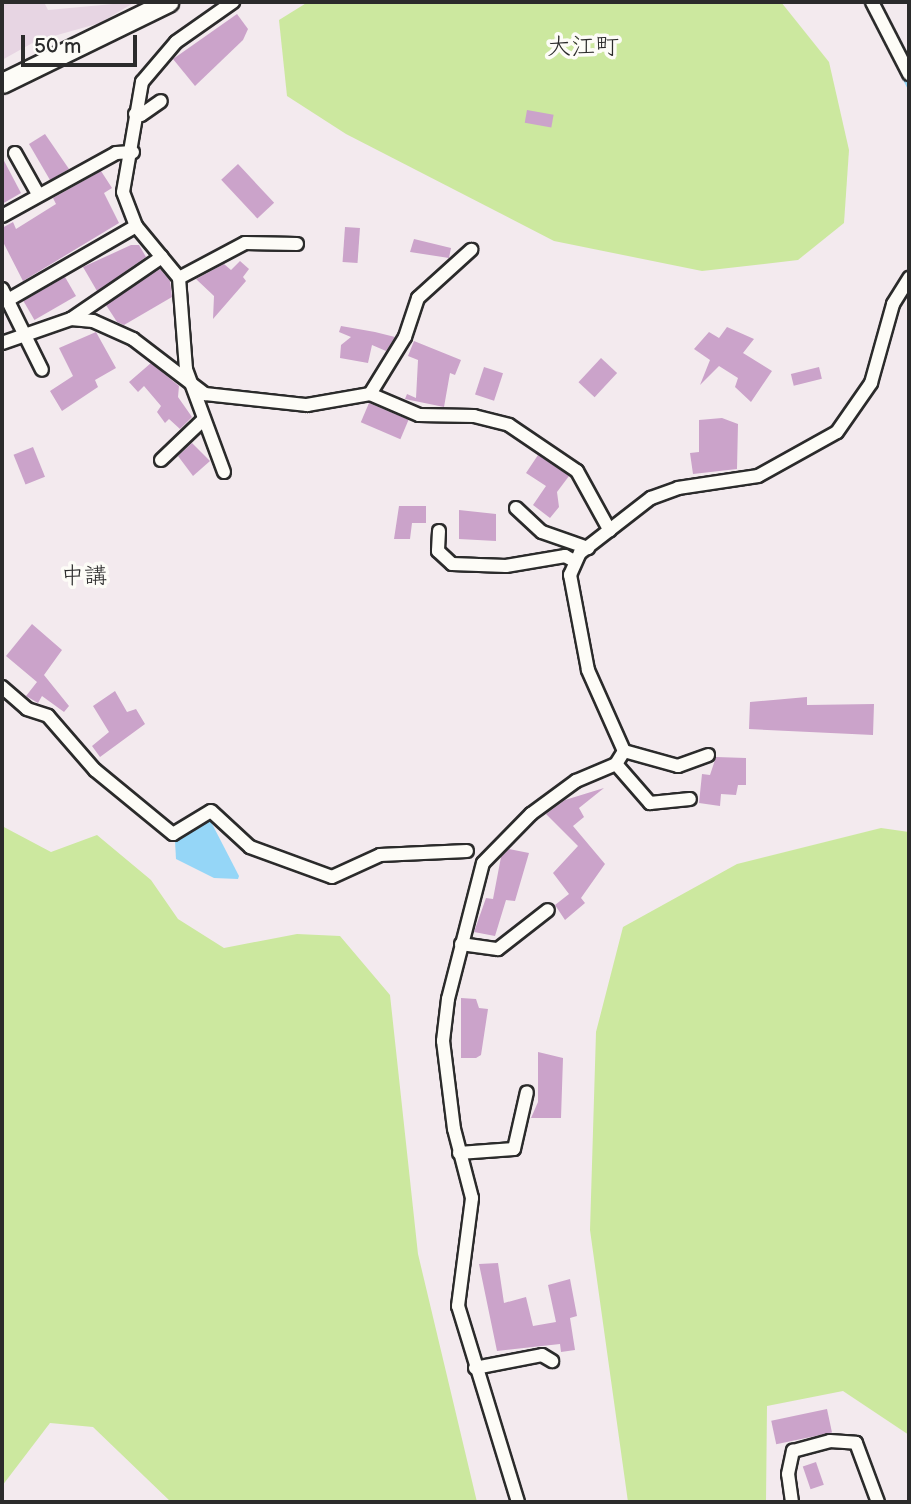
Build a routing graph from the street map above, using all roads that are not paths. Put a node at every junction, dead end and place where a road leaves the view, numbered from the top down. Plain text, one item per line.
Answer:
1 (168, 2) edge
2 (233, 2) edge
3 (872, 2) edge
4 (909, 74) edge
5 (2, 83) edge
6 (161, 101) dead end
7 (135, 114) junction
8 (133, 152) junction
9 (15, 153) dead end
10 (38, 194) junction
11 (2, 216) edge
12 (136, 226) junction
13 (297, 244) dead end
14 (471, 250) dead end
15 (162, 257) junction
16 (179, 278) junction
17 (909, 278) edge
18 (5, 295) edge
19 (71, 318) junction
20 (28, 333) junction
21 (2, 344) edge
22 (42, 370) dead end
23 (190, 382) junction
24 (370, 394) junction
25 (202, 422) junction
26 (162, 460) dead end
27 (224, 472) dead end
28 (516, 508) dead end
29 (439, 531) dead end
30 (610, 531) junction
31 (588, 548) junction
32 (574, 561) junction
33 (2, 687) edge
34 (624, 751) junction
35 (708, 755) dead end
36 (617, 764) junction
37 (690, 799) dead end
38 (467, 851) dead end
39 (548, 909) dead end
40 (461, 944) junction
41 (527, 1092) dead end
42 (459, 1153) junction
43 (552, 1361) dead end
44 (475, 1368) junction
45 (518, 1502) edge
46 (792, 1502) edge
47 (878, 1502) edge

1 - 5 main road
2 - 7 street
3 - 4 street
6 - 7 street
7 - 8 street
8 - 10 street
8 - 12 street
9 - 10 street
10 - 11 street
12 - 15 street
12 - 18 street
13 - 16 street
14 - 24 street
15 - 16 street
15 - 19 street
16 - 23 street
17 - 30 street
18 - 20 street
19 - 20 street
19 - 23 street
20 - 21 street
20 - 22 street
23 - 24 street
23 - 25 street
24 - 30 street
25 - 26 street
25 - 27 street
28 - 31 street
29 - 32 street
30 - 31 street
31 - 32 street
32 - 34 street
33 - 38 street
34 - 35 street
34 - 36 street
36 - 37 street
36 - 40 street
39 - 40 street
40 - 42 street
41 - 42 street
42 - 44 street
43 - 44 street
44 - 45 street
46 - 47 street

